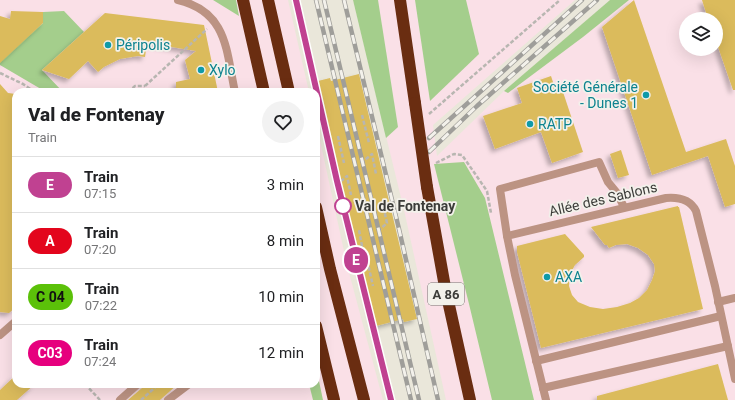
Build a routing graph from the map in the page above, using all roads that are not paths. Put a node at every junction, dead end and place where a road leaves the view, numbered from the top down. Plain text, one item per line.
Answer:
1 (178, 0) edge
2 (243, 0) edge
3 (268, 0) edge
4 (400, 0) edge
5 (234, 88) edge
6 (263, 88) edge
7 (288, 88) edge
8 (624, 207) junction
9 (320, 225) edge
10 (508, 236) junction
11 (735, 298) edge
12 (718, 302) junction
13 (721, 316) junction
14 (12, 325) edge
15 (2, 334) edge
16 (320, 342) edge
17 (728, 346) junction
18 (536, 361) junction
19 (735, 378) edge
20 (134, 388) edge
21 (184, 388) edge
22 (543, 388) junction
23 (120, 400) edge
24 (168, 400) edge
25 (334, 400) edge
26 (364, 400) edge
27 (470, 400) edge
28 (546, 400) edge

1 - 5 street
2 - 6 highway
3 - 7 highway
4 - 27 highway, A 86, bridge
8 - 10 street, Allée des Sablons
8 - 10 street
8 - 12 street, Allée des Sablons
9 - 26 highway
10 - 18 street
11 - 12 street
12 - 13 street, Allée des Sablons
13 - 17 street, Allée des Sablons
13 - 18 street
14 - 15 street
16 - 25 highway
17 - 19 street, Allée des Sablons
17 - 22 street
18 - 22 street
20 - 23 street
21 - 24 street
22 - 28 street

